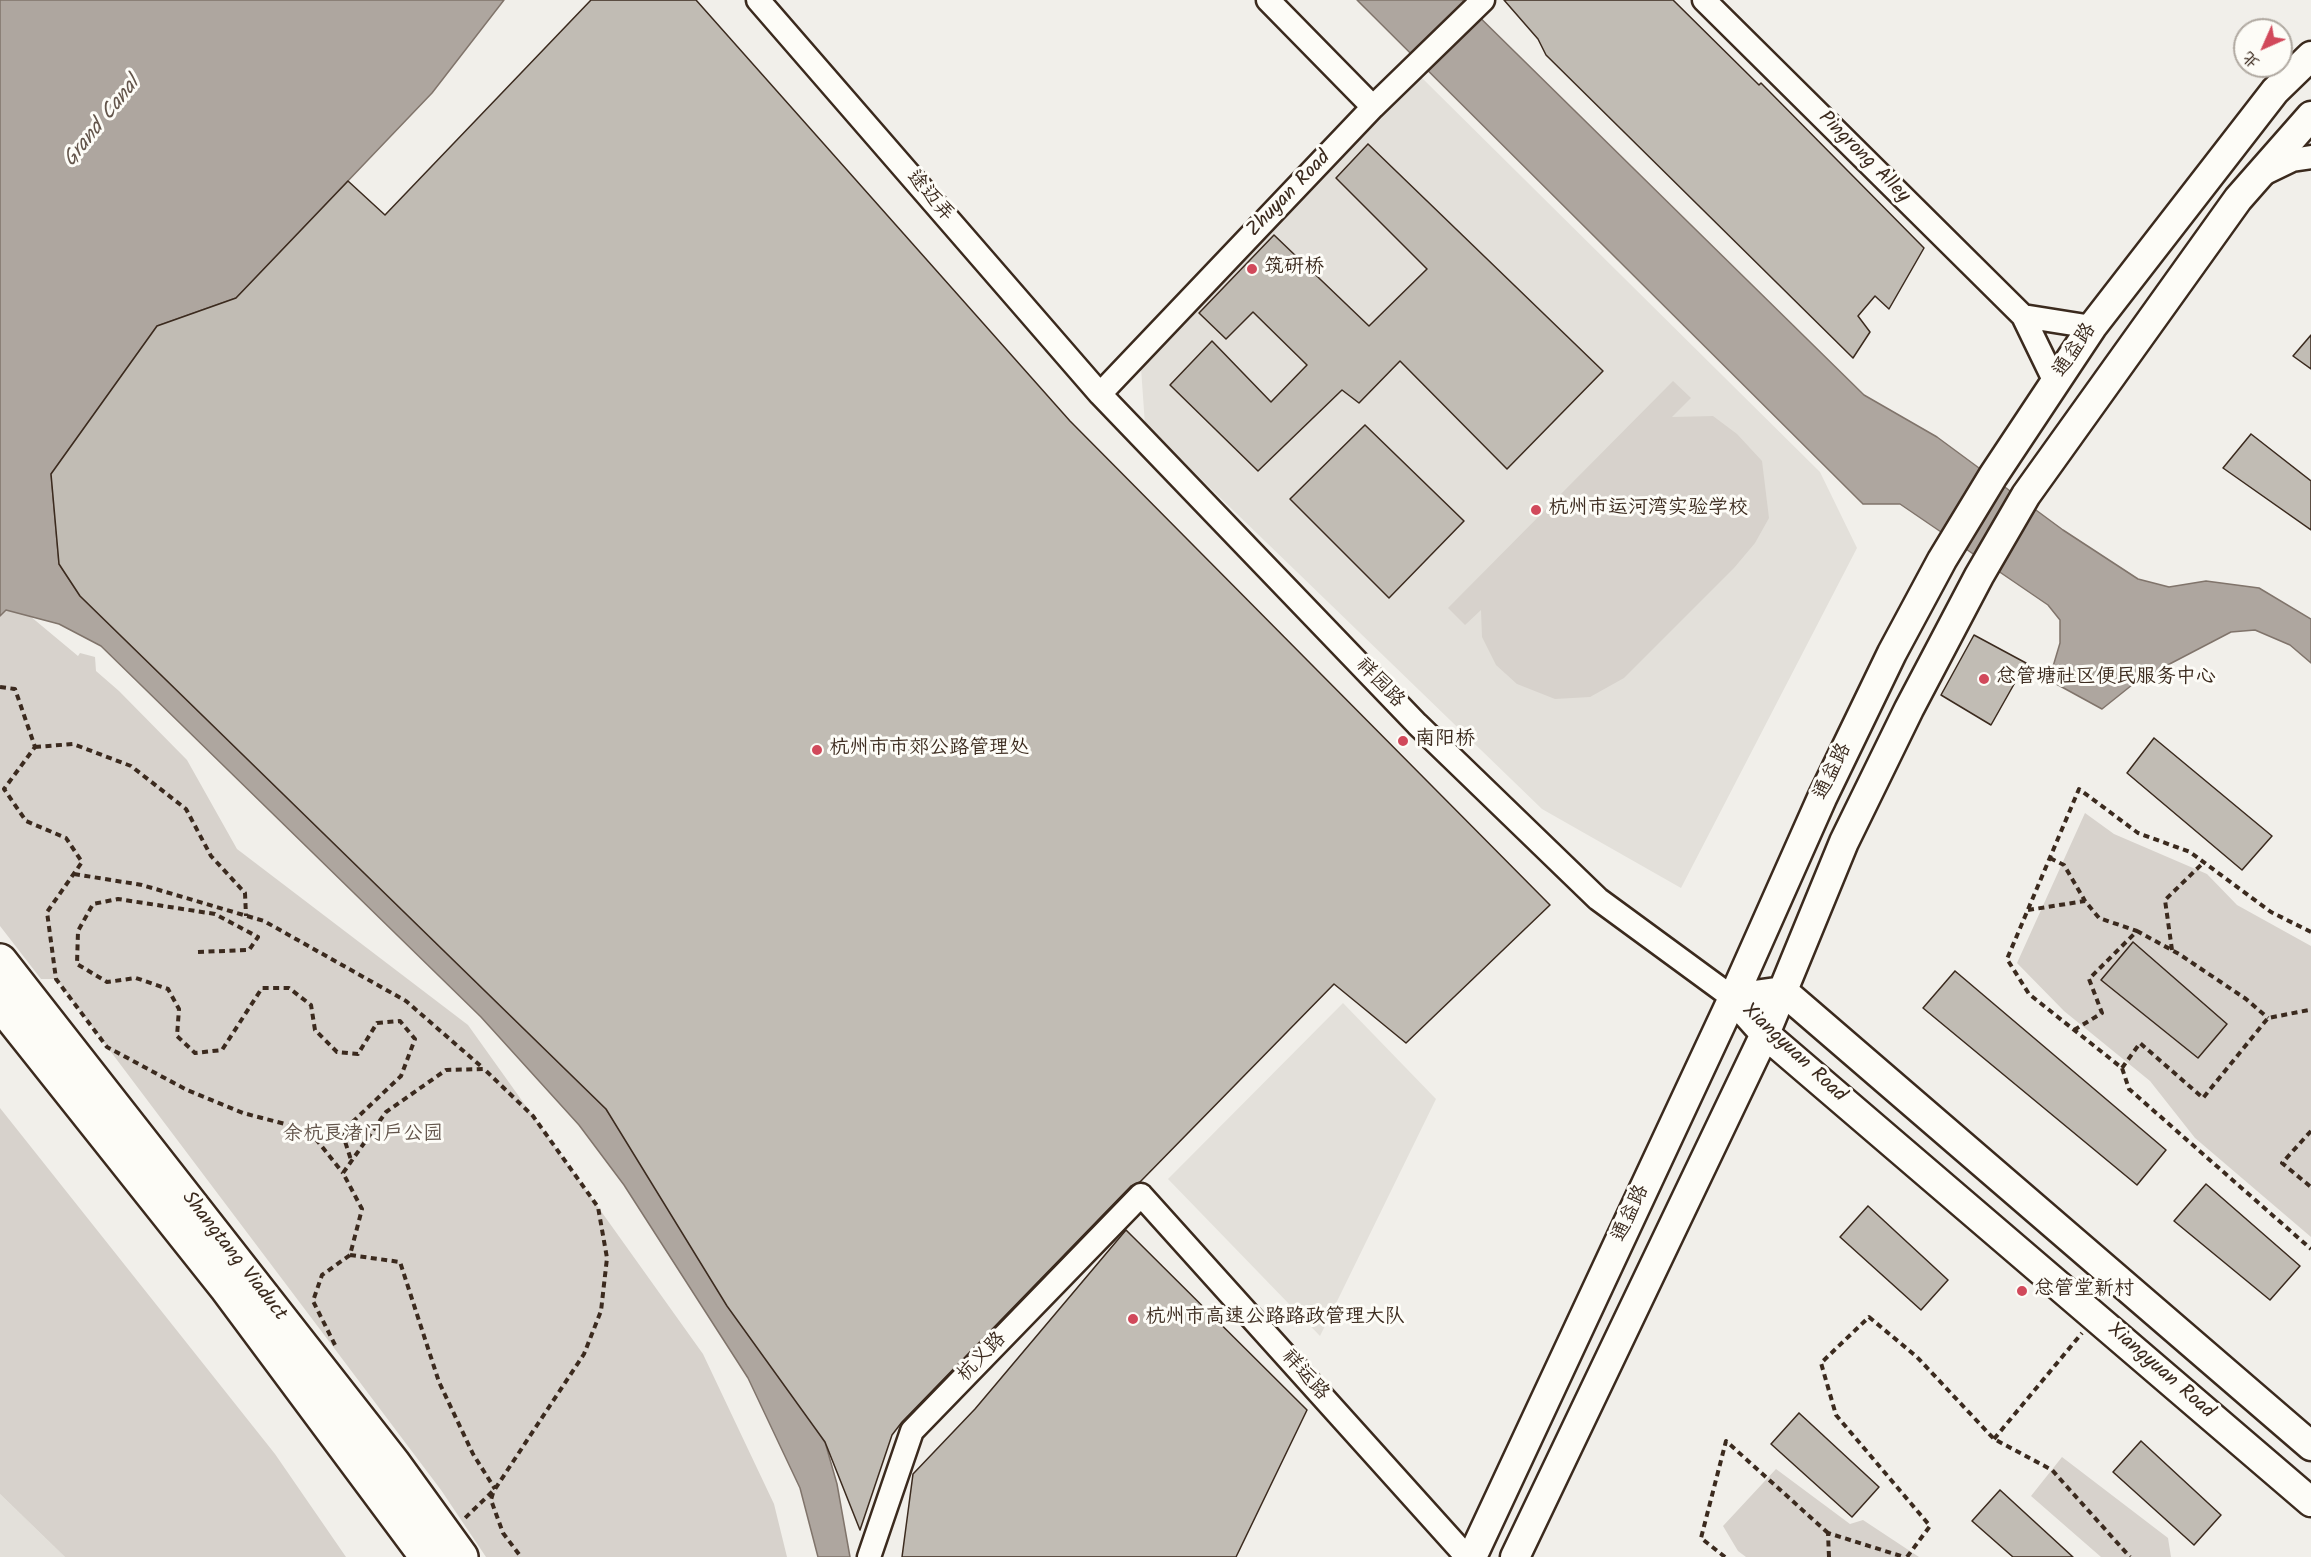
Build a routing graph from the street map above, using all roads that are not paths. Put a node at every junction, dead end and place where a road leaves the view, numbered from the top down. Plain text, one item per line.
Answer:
1 (758, 0) edge
2 (1268, 0) edge
3 (1484, 0) edge
4 (1704, 0) edge
5 (2311, 56) edge
6 (1373, 107) junction
7 (2311, 117) edge
8 (2311, 157) edge
9 (2257, 178) junction
10 (2023, 316) junction
11 (2092, 327) junction
12 (2055, 382) junction
13 (1100, 394) junction
14 (0, 961) edge
15 (1783, 991) junction
16 (1733, 998) junction
17 (0, 1003) edge
18 (1765, 1034) junction
19 (1141, 1195) joint
20 (2311, 1446) edge
21 (2311, 1502) edge
22 (459, 1542) edge
23 (870, 1553) edge
24 (427, 1557) edge
25 (1467, 1557) edge
26 (1472, 1557) edge
27 (1515, 1557) edge

1 - 13 street, 途迈弄
2 - 6 street
3 - 6 street, Zhuyan Road
4 - 10 street, Pingrong Alley
5 - 11 main road, 通益路
6 - 13 street, Zhuyan Road
7 - 9 main road, 通益路
8 - 9 street
9 - 15 main road, 通益路
10 - 11 street
10 - 12 street, Pingrong Alley
11 - 12 main road, 通益路
12 - 16 main road, 通益路
13 - 16 street, 祥园路
14 - 22 highway, Shangtang Viaduct
15 - 16 main road, Xiangyuan Road
15 - 18 main road, 通益路
15 - 20 main road, Xiangyuan Road
16 - 18 main road, Xiangyuan Road
16 - 26 main road, 通益路
17 - 24 highway, Shangtang Viaduct
18 - 21 main road, Xiangyuan Road
18 - 27 main road, 通益路
19 - 23 street, 杭义路
19 - 25 street, 祥运路

